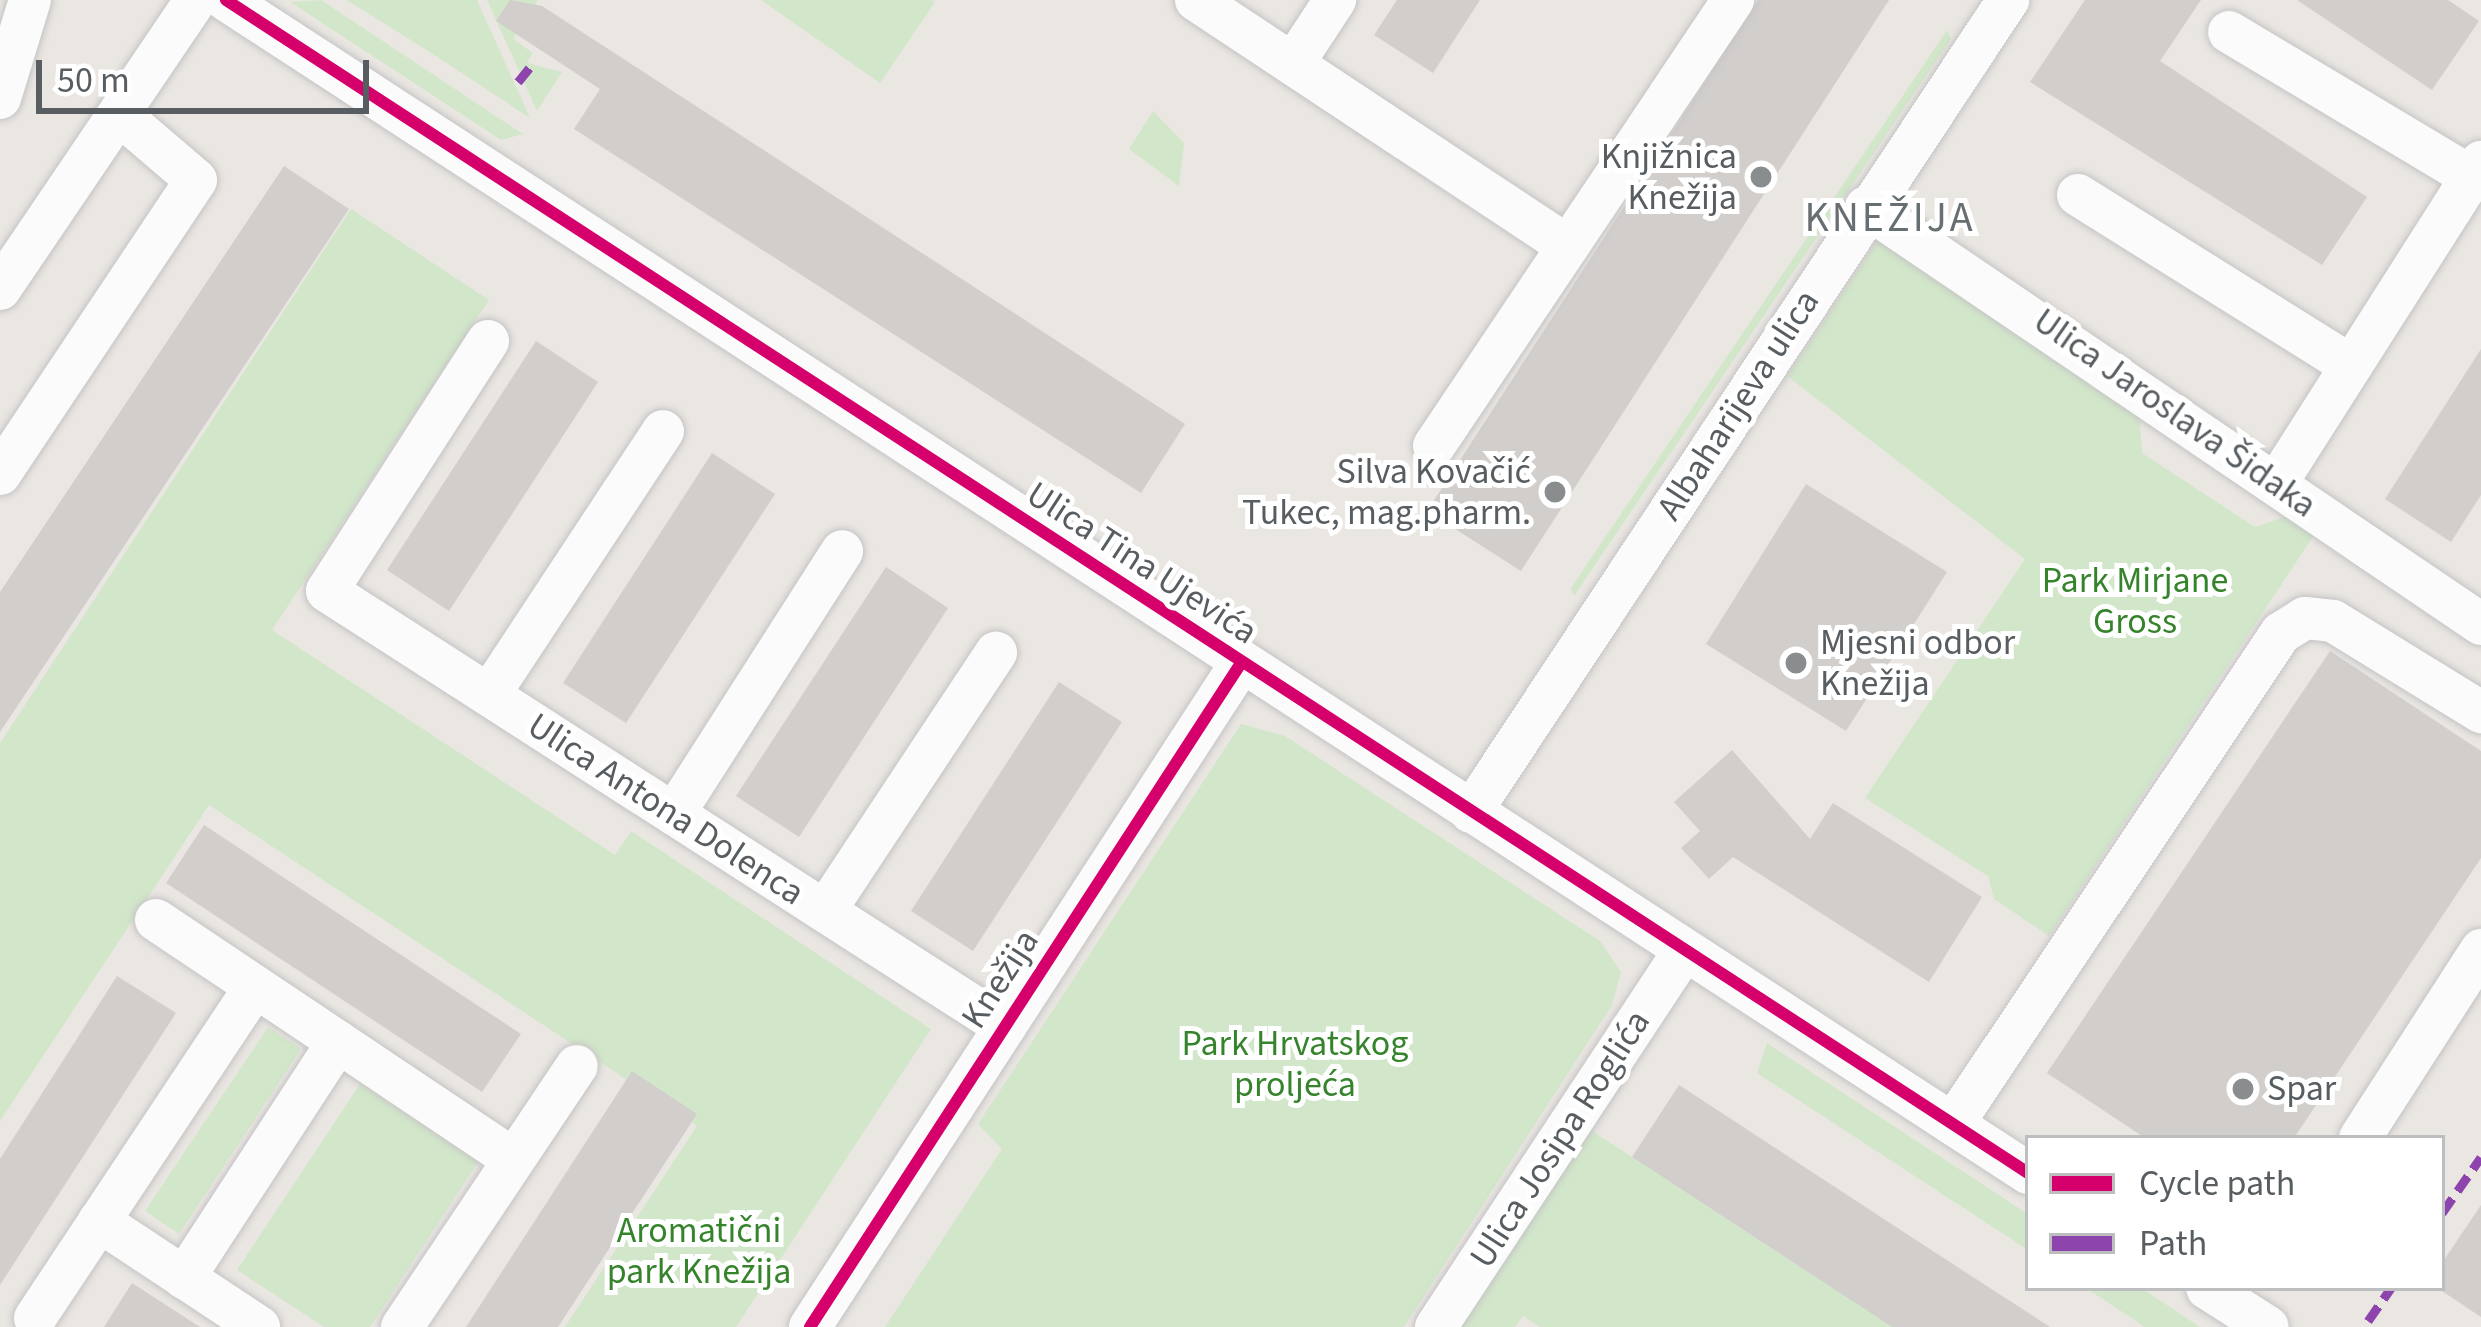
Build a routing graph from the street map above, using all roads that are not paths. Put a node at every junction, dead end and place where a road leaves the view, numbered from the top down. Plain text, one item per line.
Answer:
1 (30, 0) edge
2 (196, 0) edge
3 (226, 0) edge
4 (1196, 0) edge
5 (1335, 0) edge
6 (1733, 0) edge
7 (2008, 0) edge
8 (2229, 32) dead end
9 (1294, 64) junction
10 (0, 98) edge
11 (120, 115) junction
12 (2476, 170) edge
13 (2078, 195) dead end
14 (1866, 207) junction
15 (1568, 246) junction
16 (0, 289) edge
17 (488, 341) dead end
18 (2350, 364) junction
19 (663, 431) dead end
20 (1434, 446) dead end
21 (0, 474) edge
22 (2276, 484) junction
23 (842, 551) dead end
24 (2475, 608) edge
25 (996, 653) dead end
26 (1241, 664) junction
27 (489, 695) junction
28 (2481, 712) edge
29 (1471, 812) junction
30 (674, 814) junction
31 (825, 911) junction
32 (156, 920) dead end
33 (2481, 950) edge
34 (1684, 952) junction
35 (255, 987) junction
36 (1005, 1027) junction
37 (338, 1042) junction
38 (577, 1066) dead end
39 (1953, 1124) junction
40 (2362, 1135) edge
41 (513, 1159) junction
42 (2025, 1171) edge
43 (99, 1221) junction
44 (184, 1277) junction
45 (2214, 1291) edge
46 (2259, 1309) edge
47 (34, 1318) dead end
48 (259, 1327) edge
49 (402, 1327) edge
50 (810, 1327) edge
51 (1436, 1327) edge

1 - 10 street
2 - 11 street
3 - 26 street, Ulica Tina Ujevića
4 - 9 street
5 - 9 street
6 - 15 street
7 - 14 street, Albaharijeva ulica
8 - 12 street
9 - 15 street
11 - 16 street
11 - 21 street
12 - 18 street
13 - 18 street
14 - 22 street, Ulica Jaroslava Šidaka
14 - 29 street, Albaharijeva ulica
15 - 20 street
17 - 27 street, Ulica Antona Dolenca
18 - 22 street
19 - 27 street
22 - 24 street, Ulica Jaroslava Šidaka
23 - 30 street
25 - 31 street
26 - 29 street, Ulica Tina Ujevića
26 - 36 street, Knežija
27 - 30 street, Ulica Antona Dolenca
28 - 39 street
29 - 34 street, Ulica Tina Ujevića
30 - 31 street, Ulica Antona Dolenca
31 - 36 street, Ulica Antona Dolenca
32 - 35 street
33 - 40 street
34 - 39 street, Ulica Tina Ujevića
34 - 51 street, Ulica Josipa Roglića
35 - 37 street
35 - 43 street
36 - 50 street, Knežija
37 - 41 street
37 - 44 street
38 - 41 street
39 - 42 street, Ulica Tina Ujevića
41 - 49 street
43 - 44 street
43 - 47 street
44 - 48 street
45 - 46 street

